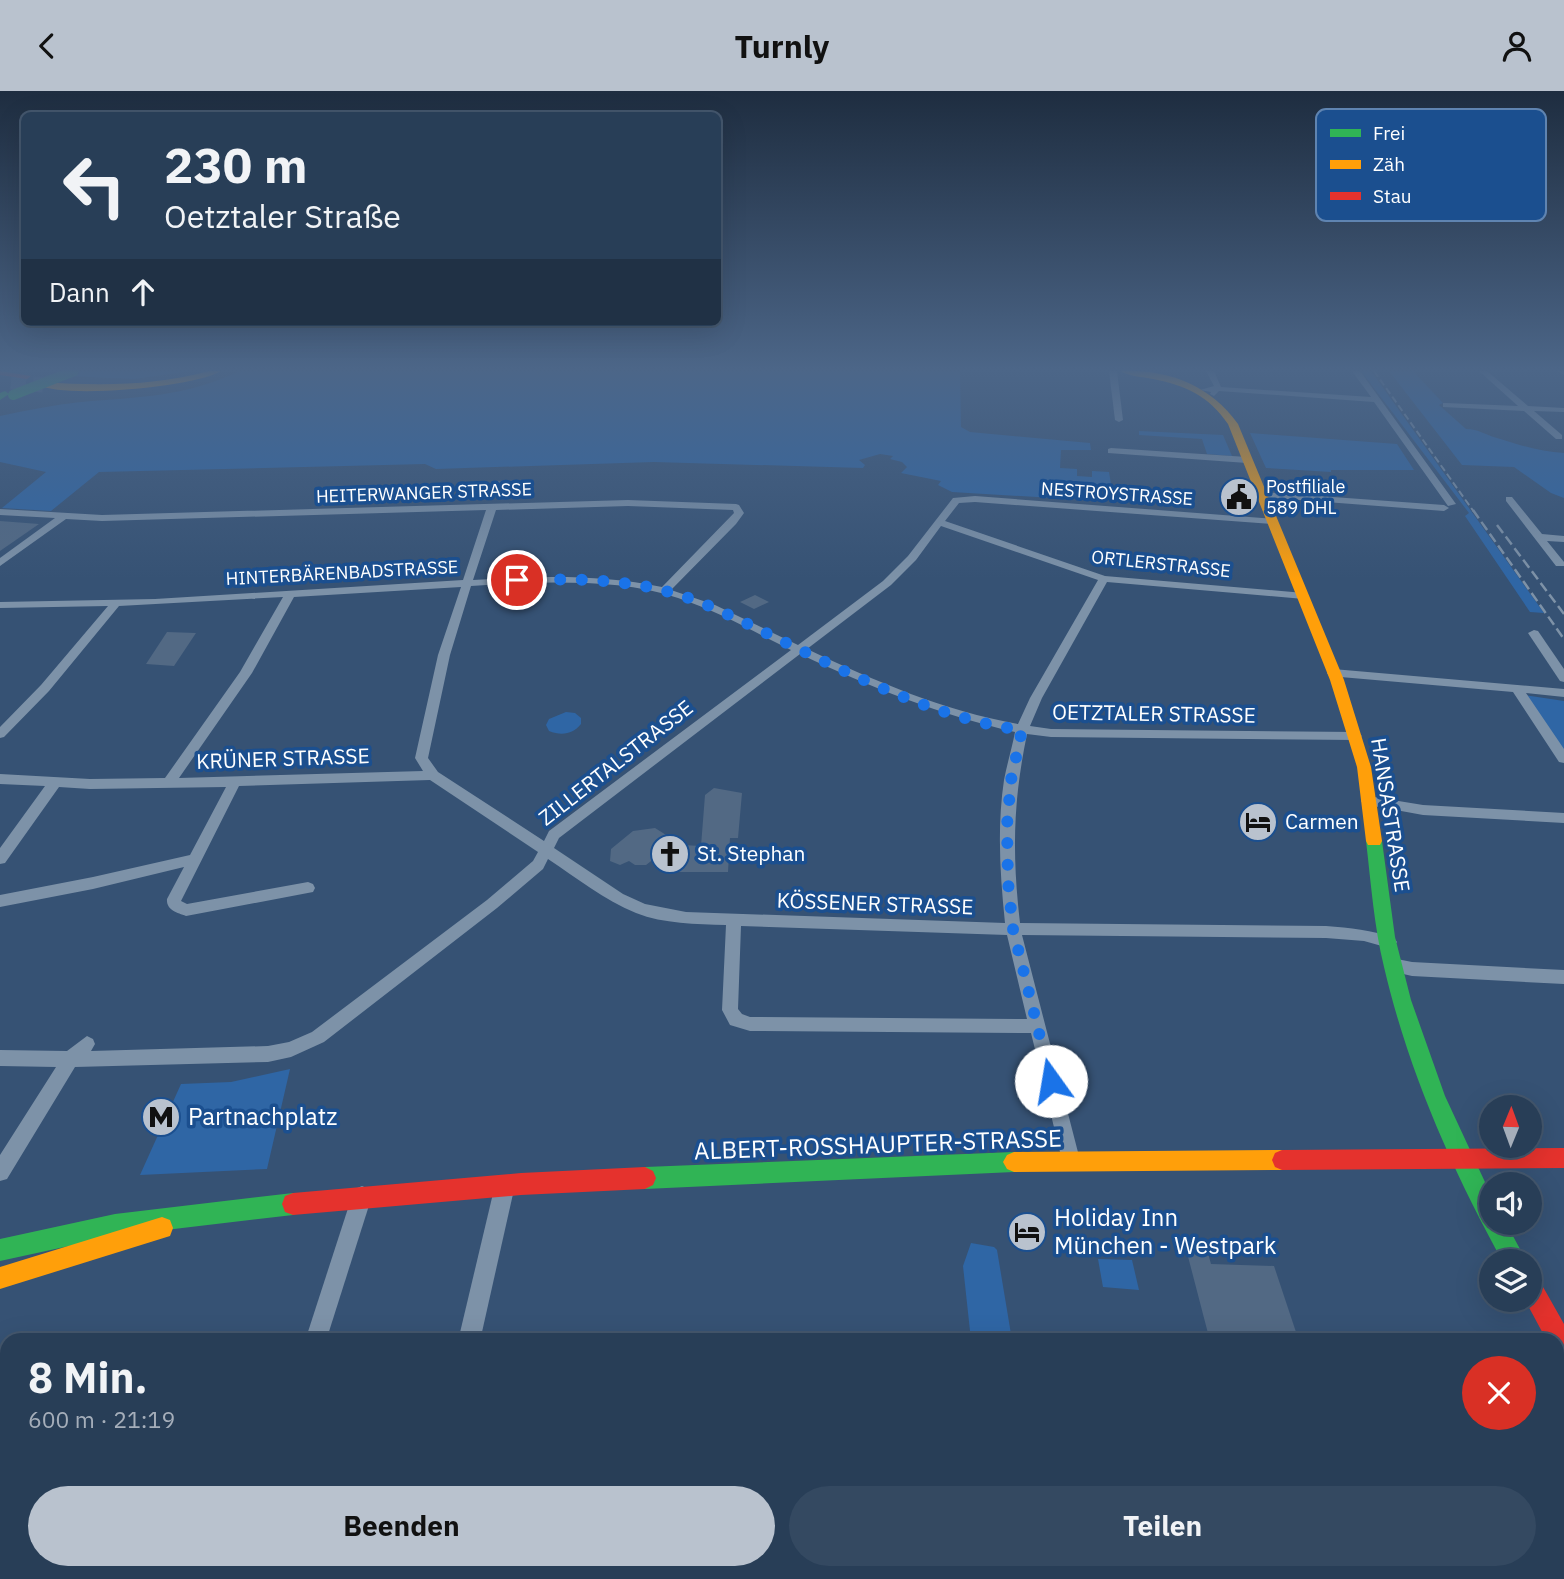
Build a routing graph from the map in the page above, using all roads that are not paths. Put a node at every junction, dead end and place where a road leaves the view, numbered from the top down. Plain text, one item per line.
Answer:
1 (1239, 440) edge
2 (1403, 440) edge
3 (1111, 450) dead end
4 (1247, 460) junction
5 (1262, 495) junction
6 (959, 499) joint
7 (1508, 499) dead end
8 (492, 506) junction
9 (0, 512) edge
10 (62, 517) junction
11 (1273, 521) junction
12 (939, 522) junction
13 (1539, 537) junction
14 (1564, 539) edge
15 (0, 563) edge
16 (1560, 564) dead end
17 (1104, 579) junction
18 (467, 580) junction
19 (668, 586) junction
20 (290, 594) junction
21 (1304, 596) junction
22 (116, 603) junction
23 (0, 604) edge
24 (1534, 633) dead end
25 (799, 649) junction
26 (1334, 673) junction
27 (1564, 678) edge
28 (1518, 691) junction
29 (1564, 693) edge
30 (1022, 730) junction
31 (0, 734) edge
32 (1356, 736) junction
33 (1564, 759) edge
34 (433, 775) junction
35 (0, 779) edge
36 (234, 782) junction
37 (169, 783) junction
38 (54, 784) junction
39 (1368, 801) junction
40 (1564, 818) edge
41 (546, 850) junction
42 (0, 859) edge
43 (194, 859) junction
44 (308, 888) dead end
45 (0, 901) edge
46 (734, 921) junction
47 (1013, 929) junction
48 (1389, 942) junction
49 (1392, 965) junction
50 (1564, 977) edge
51 (1038, 1026) junction
52 (87, 1044) dead end
53 (0, 1058) edge
54 (70, 1059) junction
55 (1564, 1158) edge
56 (1461, 1159) junction
57 (1071, 1160) junction
58 (0, 1172) edge
59 (505, 1185) junction
60 (1479, 1194) edge
61 (362, 1196) junction
62 (197, 1217) junction
63 (0, 1249) edge
64 (0, 1278) edge
65 (1542, 1308) edge
66 (317, 1333) edge
67 (471, 1333) edge
68 (1556, 1333) edge

1 - 4 main road, HANSASTRASSE
2 - 5 street
3 - 4 street
4 - 5 main road, HANSASTRASSE
5 - 11 main road, HANSASTRASSE
6 - 11 street, NESTROYSTRASSE
6 - 12 street, ZILLERTALSTRASSE
7 - 13 street
8 - 10 street, HEITERWANGER STRASSE
8 - 18 street
8 - 19 street, HEITERWANGER STRASSE
9 - 10 street, HEITERWANGER STRASSE
10 - 15 street
11 - 21 main road, HANSASTRASSE
12 - 17 street, ORTLERSTRASSE
12 - 25 street, ZILLERTALSTRASSE
13 - 14 street
13 - 16 street
17 - 21 street, ORTLERSTRASSE
17 - 30 street
18 - 19 street, HINTERBÄRENBADSTRASSE
18 - 20 street, HINTERBÄRENBADSTRASSE
18 - 34 street
19 - 25 street, HINTERBÄRENBADSTRASSE
20 - 22 street, HINTERBÄRENBADSTRASSE
20 - 37 street
21 - 26 main road, HANSASTRASSE
22 - 23 street, HINTERBÄRENBADSTRASSE
22 - 31 street
24 - 27 street
25 - 30 street, OETZTALER STRASSE
25 - 41 street, ZILLERTALSTRASSE
26 - 28 street
26 - 32 main road, HANSASTRASSE
28 - 29 street
28 - 33 street
30 - 32 street, OETZTALER STRASSE
30 - 47 street
32 - 39 main road, HANSASTRASSE
34 - 36 street, KRÜNER STRASSE
34 - 41 street
35 - 38 street, KRÜNER STRASSE
36 - 37 street, KRÜNER STRASSE
36 - 43 street
37 - 38 street, KRÜNER STRASSE
38 - 42 street
39 - 40 street
39 - 48 main road, HANSASTRASSE
41 - 46 street, KÖSSENER STRASSE
41 - 54 street, ZILLERTALSTRASSE
43 - 44 street
43 - 45 street
46 - 47 street, KÖSSENER STRASSE
46 - 51 street
47 - 48 street, KÖSSENER STRASSE
47 - 51 street
48 - 49 main road, HANSASTRASSE
49 - 50 street
49 - 56 main road, HANSASTRASSE
51 - 57 street
52 - 54 street
53 - 54 street
54 - 58 street
55 - 56 main road, ALBERT-ROSSHAUPTER-STRASSE
56 - 57 main road, ALBERT-ROSSHAUPTER-STRASSE
56 - 60 main road, HANSASTRASSE
57 - 59 main road, ALBERT-ROSSHAUPTER-STRASSE
59 - 61 main road, ALBERT-ROSSHAUPTER-STRASSE
59 - 67 street
61 - 62 main road, ALBERT-ROSSHAUPTER-STRASSE
61 - 66 street
62 - 63 main road, ALBERT-ROSSHAUPTER-STRASSE
62 - 64 main road, ALBERT-ROSSHAUPTER-STRASSE
65 - 68 main road

